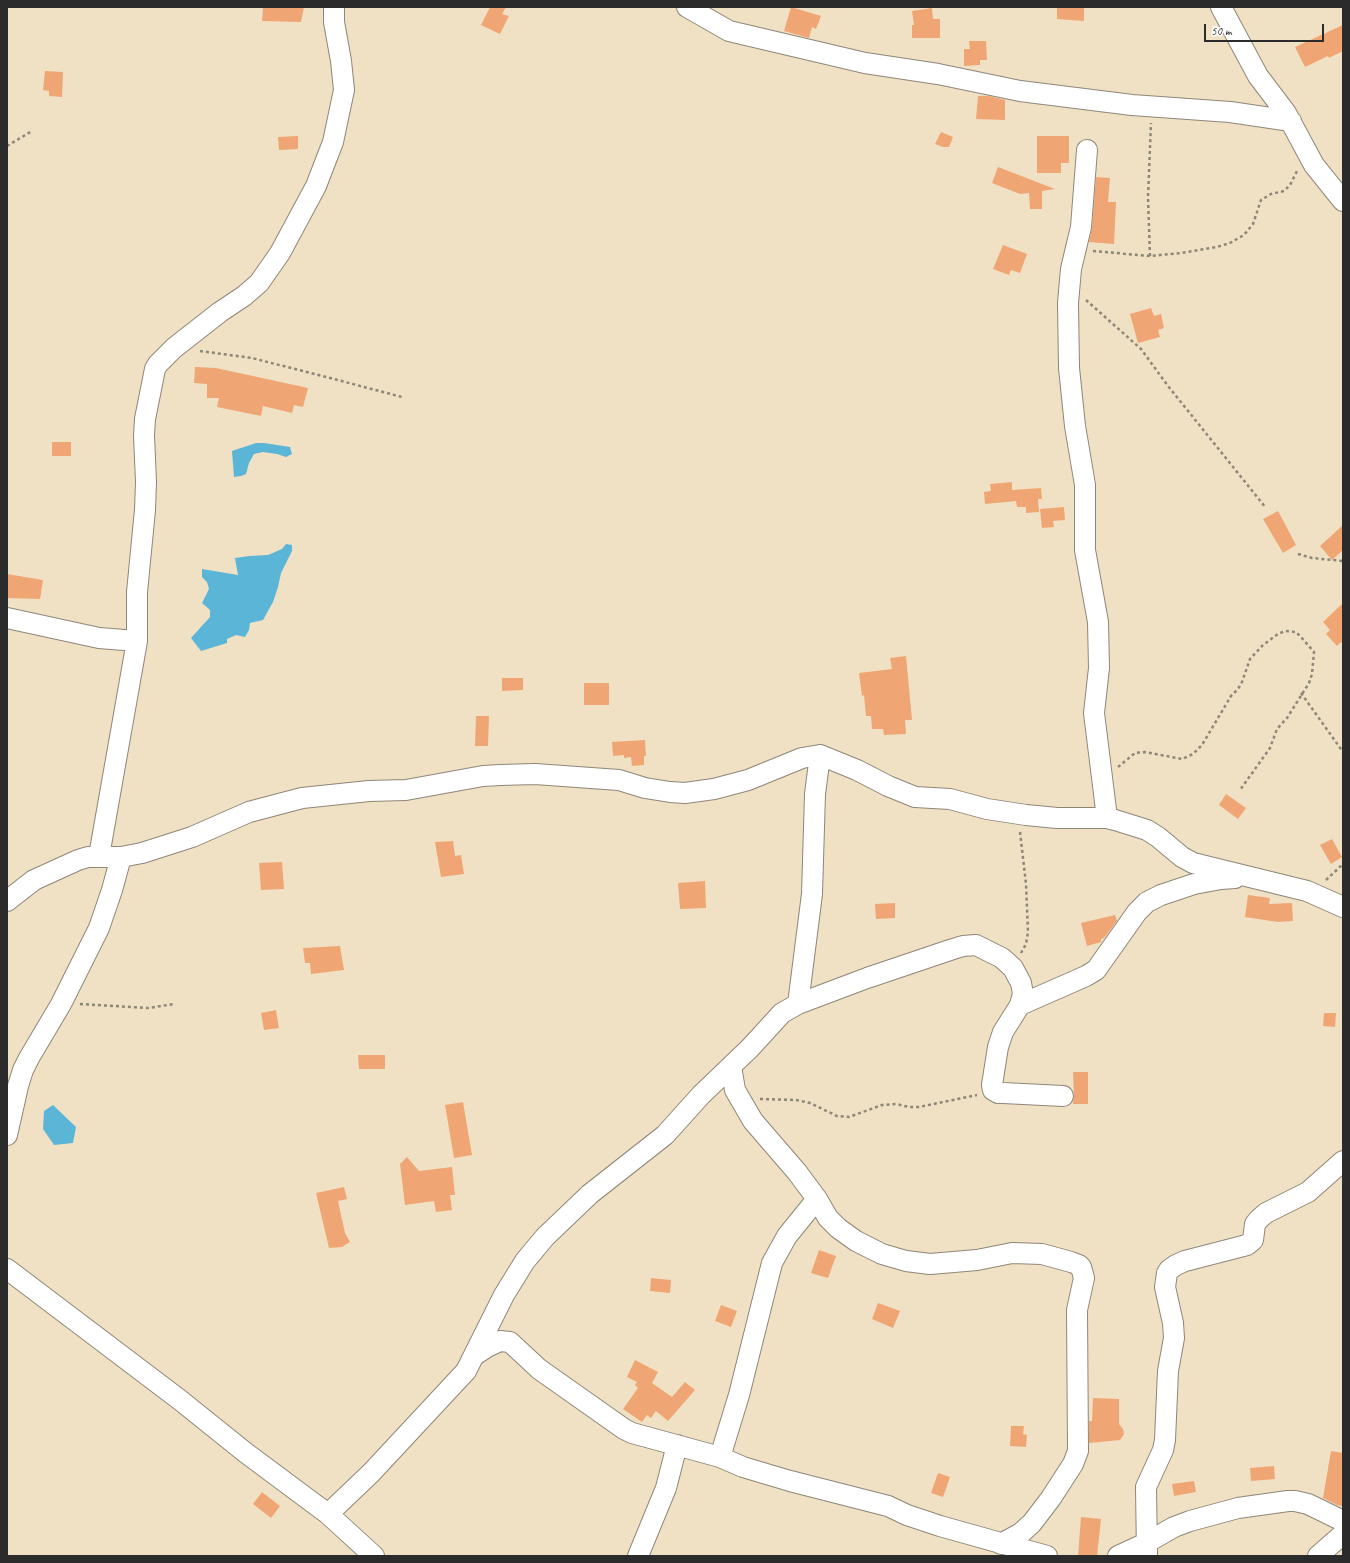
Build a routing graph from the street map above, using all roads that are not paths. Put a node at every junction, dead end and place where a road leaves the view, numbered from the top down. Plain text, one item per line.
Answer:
1 (334, 7) edge
2 (687, 7) edge
3 (1221, 7) edge
4 (1291, 121) junction
5 (1087, 150) dead end
6 (1343, 201) edge
7 (7, 618) edge
8 (137, 641) junction
9 (820, 755) junction
10 (1107, 818) junction
11 (99, 856) junction
12 (121, 857) junction
13 (1251, 878) junction
14 (7, 901) edge
15 (1343, 907) edge
16 (798, 1004) junction
17 (1020, 1005) junction
18 (731, 1066) junction
19 (1063, 1096) dead end
20 (7, 1135) edge
21 (1343, 1161) edge
22 (817, 1199) junction
23 (7, 1269) edge
24 (475, 1355) junction
25 (677, 1445) junction
26 (720, 1457) junction
27 (328, 1514) junction
28 (1343, 1521) edge
29 (1343, 1534) edge
30 (1001, 1544) junction
31 (1147, 1550) edge
32 (374, 1556) edge
33 (638, 1556) edge
34 (1047, 1556) edge
35 (1118, 1556) edge
36 (1318, 1556) edge

1 - 8 street
2 - 4 street
3 - 4 street
4 - 6 street
5 - 10 street
7 - 8 street
8 - 11 street
9 - 10 street
9 - 12 street
9 - 16 street
10 - 13 street
11 - 12 street
11 - 14 street
12 - 20 street
13 - 15 street
13 - 17 street
16 - 17 street
16 - 18 street
17 - 19 street
18 - 22 street
18 - 24 street
21 - 31 street
22 - 26 street
22 - 30 street
23 - 27 street
24 - 25 street
24 - 27 street
25 - 26 street
25 - 33 street
26 - 30 street
27 - 32 street
28 - 31 street
29 - 36 street
30 - 34 street
31 - 35 street

